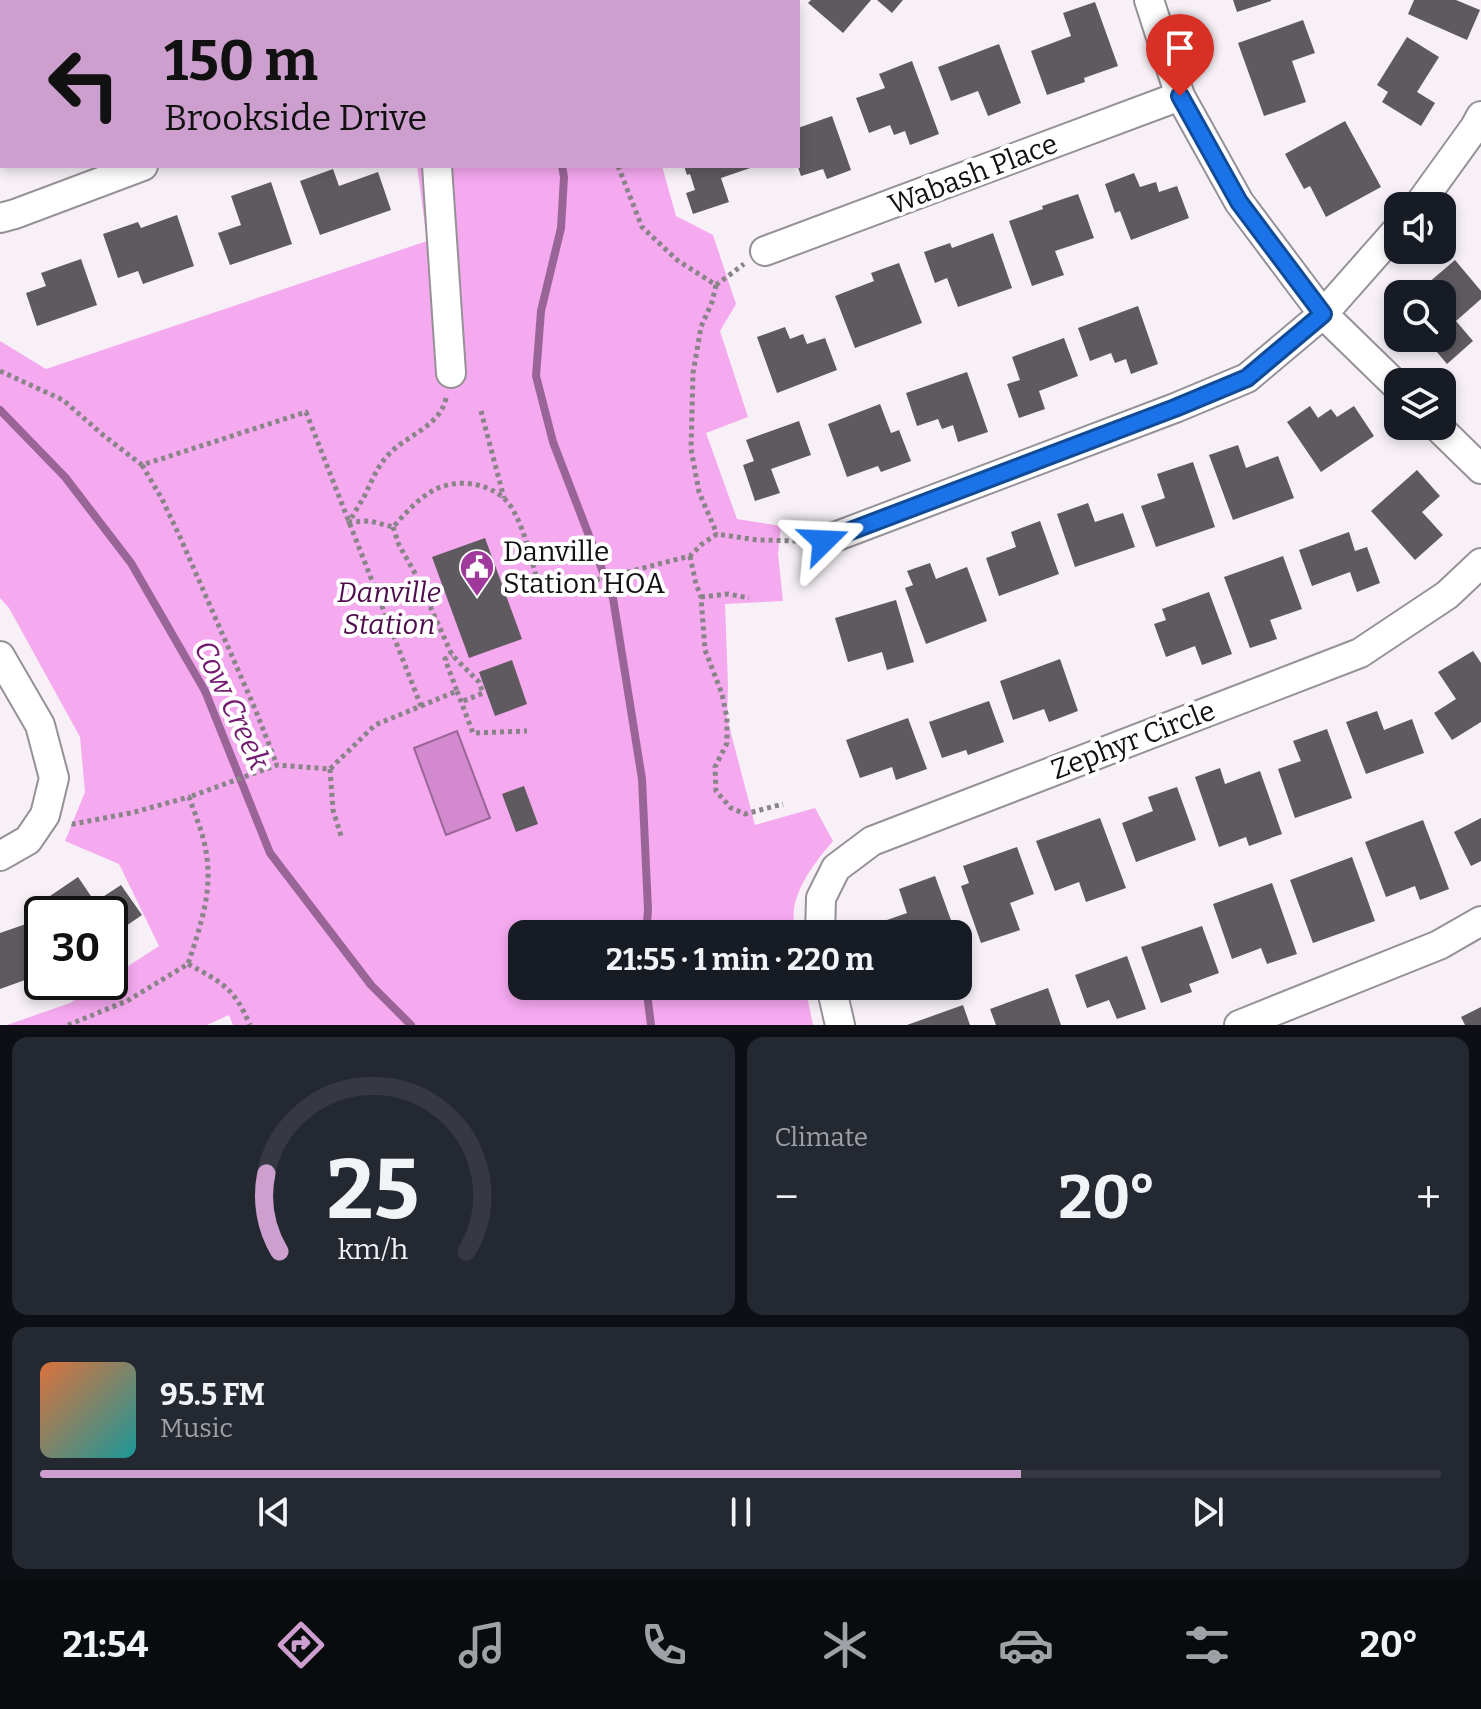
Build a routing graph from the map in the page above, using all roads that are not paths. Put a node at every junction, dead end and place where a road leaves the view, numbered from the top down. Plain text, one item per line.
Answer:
1 (1149, 0) edge
2 (1180, 96) junction
3 (1481, 116) edge
4 (138, 168) edge
5 (437, 168) edge
6 (1428, 192) edge
7 (0, 218) edge
8 (1384, 245) edge
9 (765, 251) road end
10 (1323, 314) junction
11 (451, 373) road end
12 (1384, 373) edge
13 (1451, 440) edge
14 (1481, 469) edge
15 (824, 541) road end
16 (1481, 563) edge
17 (0, 656) edge
18 (0, 856) edge
19 (820, 920) edge
20 (1481, 921) edge
21 (834, 1000) edge
22 (840, 1025) edge
23 (1239, 1025) edge

1 - 2 street
2 - 9 street, Wabash Place
2 - 10 street
3 - 6 street
4 - 7 street
5 - 11 street
8 - 10 street
10 - 12 street
10 - 15 street
13 - 14 street
16 - 19 street, Zephyr Circle
17 - 18 street
20 - 23 street
21 - 22 street

